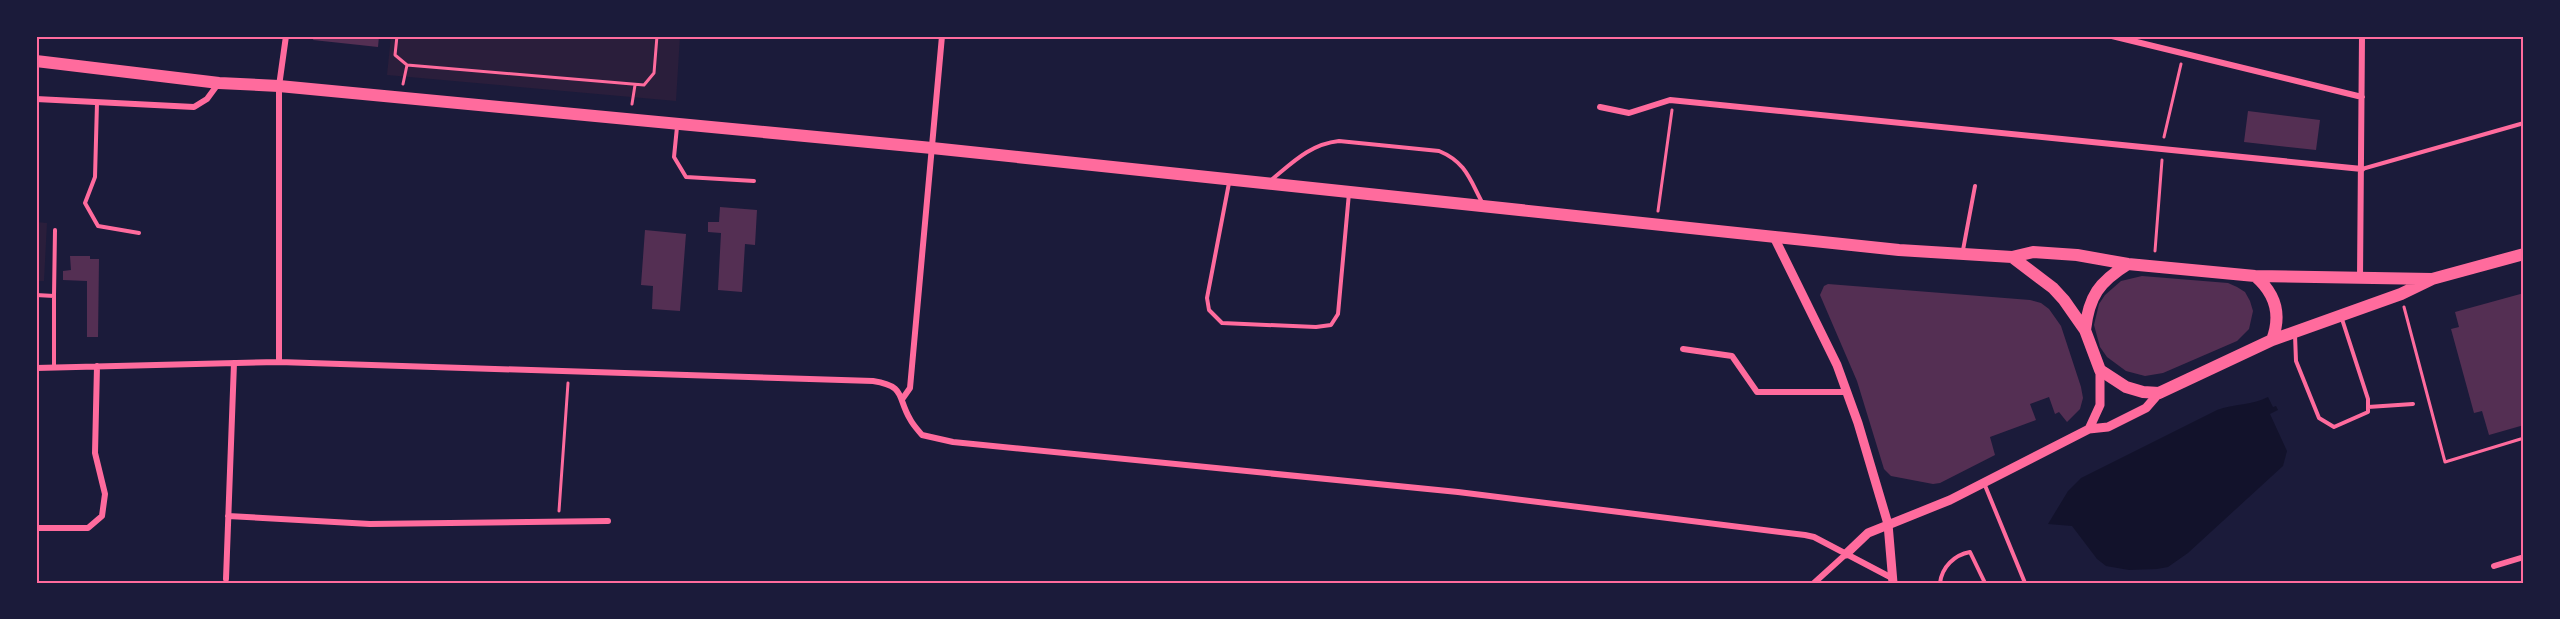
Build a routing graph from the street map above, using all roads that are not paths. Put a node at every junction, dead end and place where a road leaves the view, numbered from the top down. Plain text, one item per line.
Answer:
1 (286, 36) edge
2 (942, 36) edge
3 (2112, 36) edge
4 (2362, 36) edge
5 (36, 61) edge
6 (219, 83) junction
7 (279, 86) junction
8 (2362, 97) junction
9 (36, 99) edge
10 (97, 103) junction
11 (1600, 106) dead end
12 (2524, 123) edge
13 (677, 124) junction
14 (932, 148) junction
15 (2362, 169) junction
16 (1230, 179) junction
17 (754, 182) dead end
18 (1267, 183) junction
19 (1975, 186) dead end
20 (1349, 192) junction
21 (1484, 206) junction
22 (55, 230) dead end
23 (139, 233) dead end
24 (1774, 237) junction
25 (1962, 254) junction
26 (2524, 254) edge
27 (2012, 257) junction
28 (2128, 264) junction
29 (2255, 276) junction
30 (2361, 279) junction
31 (2432, 279) junction
32 (36, 296) edge
33 (54, 296) junction
34 (2340, 315) junction
35 (2085, 330) junction
36 (2294, 332) junction
37 (2272, 340) junction
38 (1683, 349) dead end
39 (279, 362) junction
40 (234, 363) junction
41 (97, 366) junction
42 (54, 367) junction
43 (36, 368) edge
44 (2100, 370) junction
45 (1847, 392) junction
46 (2159, 393) junction
47 (903, 398) junction
48 (2413, 404) dead end
49 (2368, 406) junction
50 (2089, 429) junction
51 (1983, 483) junction
52 (228, 516) junction
53 (608, 521) dead end
54 (1888, 525) junction
55 (36, 528) edge
56 (1846, 554) junction
57 (2524, 557) edge
58 (2494, 566) dead end
59 (226, 579) dead end
60 (1892, 581) edge
61 (1814, 583) edge
62 (1940, 583) edge
63 (1985, 583) edge
64 (2025, 583) edge

1 - 7 street
2 - 14 street
3 - 8 street
4 - 8 street
5 - 6 main road
6 - 7 main road
6 - 10 street
7 - 13 main road
7 - 39 street
8 - 15 street
9 - 10 street
10 - 23 lane
11 - 15 street
12 - 15 lane
13 - 14 main road
13 - 17 lane
14 - 16 main road
14 - 47 street
15 - 30 street
16 - 18 main road
16 - 20 lane
18 - 20 main road
18 - 21 lane
19 - 25 lane
20 - 21 main road
21 - 24 main road
22 - 33 lane
24 - 25 main road
24 - 45 street
25 - 27 main road
26 - 31 main road
27 - 28 main road
27 - 35 main road
28 - 29 main road
28 - 35 main road
29 - 30 main road
29 - 37 main road
30 - 31 main road
31 - 34 main road
32 - 33 lane
33 - 42 lane
34 - 36 main road
34 - 49 lane
35 - 44 main road
36 - 37 main road
36 - 49 lane
37 - 46 main road
38 - 45 street
39 - 40 street
39 - 47 street
40 - 41 street
40 - 52 street
41 - 42 street
41 - 55 street
42 - 43 street
44 - 46 main road
44 - 50 street
45 - 54 street
46 - 50 street
47 - 56 street
48 - 49 lane
50 - 51 street
51 - 54 street
51 - 64 lane
52 - 53 street
52 - 59 street
54 - 56 street
54 - 60 street
56 - 60 street
56 - 61 street
57 - 58 street
62 - 63 lane

